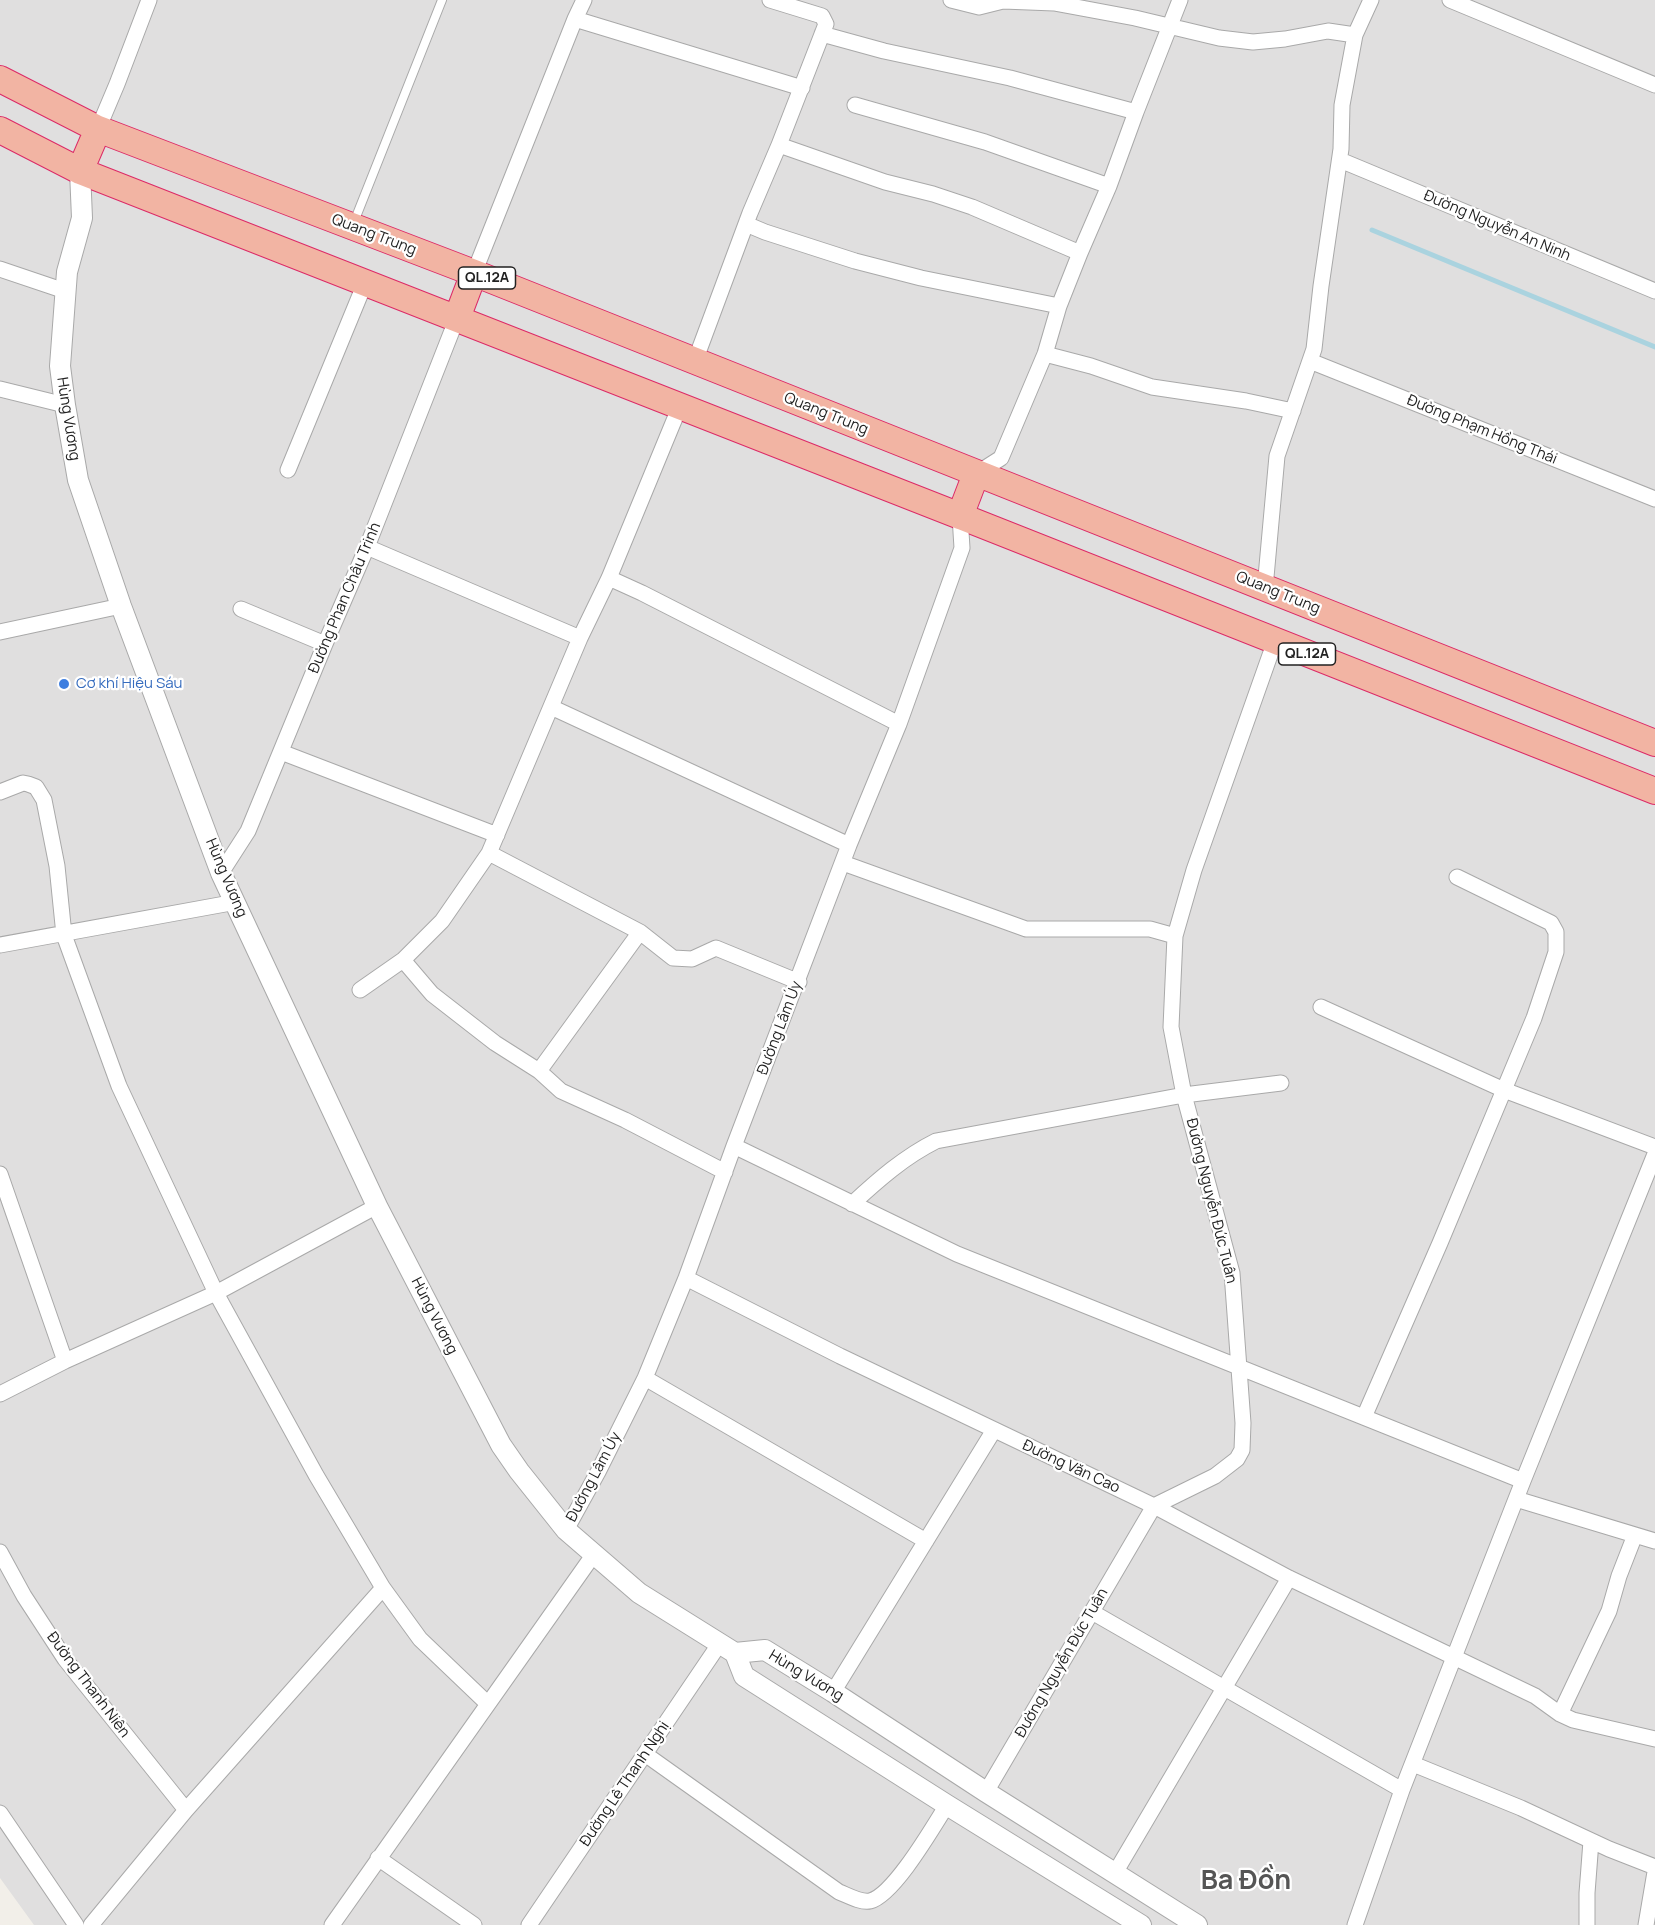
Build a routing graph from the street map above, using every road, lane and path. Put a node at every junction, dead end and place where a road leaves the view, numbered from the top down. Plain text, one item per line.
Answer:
1 (149, 0) edge
2 (442, 0) edge
3 (584, 0) edge
4 (770, 0) edge
5 (951, 0) edge
6 (1180, 0) edge
7 (1371, 0) edge
8 (1450, 0) edge
9 (816, 7) edge
10 (575, 19) junction
11 (1169, 26) junction
12 (822, 34) junction
13 (1355, 35) junction
14 (0, 79) edge
15 (1655, 85) edge
16 (802, 88) junction
17 (855, 105) dead end
18 (1136, 112) junction
19 (98, 129) junction
20 (0, 130) edge
21 (779, 145) junction
22 (1340, 160) junction
23 (80, 171) junction
24 (1109, 186) junction
25 (746, 224) junction
26 (353, 226) junction
27 (1080, 253) junction
28 (0, 269) edge
29 (474, 273) junction
30 (365, 283) junction
31 (65, 291) junction
32 (1655, 291) edge
33 (1059, 306) junction
34 (457, 318) junction
35 (1045, 354) junction
36 (695, 361) junction
37 (1310, 361) junction
38 (0, 389) edge
39 (64, 405) junction
40 (680, 406) junction
41 (1293, 411) junction
42 (288, 470) dead end
43 (976, 474) junction
44 (1655, 499) edge
45 (960, 516) junction
46 (367, 547) junction
47 (609, 578) junction
48 (1265, 588) junction
49 (122, 606) junction
50 (241, 609) dead end
51 (0, 632) edge
52 (580, 638) junction
53 (1275, 641) junction
54 (325, 644) junction
55 (551, 707) junction
56 (899, 724) junction
57 (1655, 743) edge
58 (281, 752) junction
59 (1655, 791) edge
60 (0, 792) edge
61 (496, 835) junction
62 (849, 845) junction
63 (489, 853) junction
64 (843, 863) junction
65 (221, 873) junction
66 (1457, 877) dead end
67 (236, 902) junction
68 (640, 932) junction
69 (64, 934) junction
70 (1175, 936) junction
71 (0, 945) edge
72 (403, 960) junction
73 (799, 982) junction
74 (360, 990) dead end
75 (1321, 1006) dead end
76 (539, 1071) junction
77 (1281, 1083) dead end
78 (1504, 1090) junction
79 (1184, 1095) junction
80 (734, 1146) junction
81 (1655, 1147) edge
82 (1655, 1154) edge
83 (725, 1172) junction
84 (0, 1174) edge
85 (852, 1204) junction
86 (377, 1206) junction
87 (686, 1278) junction
88 (216, 1293) junction
89 (65, 1361) junction
90 (1239, 1366) junction
91 (645, 1378) junction
92 (0, 1394) edge
93 (1364, 1417) junction
94 (994, 1430) junction
95 (1523, 1481) junction
96 (1516, 1499) junction
97 (1154, 1506) junction
98 (566, 1530) junction
99 (1635, 1535) junction
100 (926, 1541) junction
101 (1655, 1541) edge
102 (0, 1552) edge
103 (594, 1554) junction
104 (1289, 1578) junction
105 (383, 1588) junction
106 (1092, 1612) junction
107 (728, 1648) junction
108 (1455, 1657) junction
109 (1224, 1688) junction
110 (833, 1692) junction
111 (488, 1704) junction
112 (1560, 1714) junction
113 (1655, 1739) edge
114 (645, 1754) junction
115 (1413, 1764) junction
116 (1402, 1790) junction
117 (986, 1792) junction
118 (947, 1806) junction
119 (186, 1810) junction
120 (0, 1813) edge
121 (968, 1819) junction
122 (1591, 1841) junction
123 (378, 1858) junction
124 (1655, 1867) edge
125 (1655, 1872) edge
126 (1115, 1873) junction
127 (76, 1925) edge
128 (91, 1925) edge
129 (332, 1925) edge
130 (474, 1925) edge
131 (529, 1925) edge
132 (1141, 1925) edge
133 (1197, 1925) edge
134 (1355, 1925) edge
135 (1587, 1925) edge
136 (1646, 1925) edge

1 - 19 street
2 - 26 lane
3 - 10 street
4 - 9 street
5 - 11 street
6 - 11 street
7 - 13 street
8 - 15 street
9 - 12 street
10 - 16 street
10 - 29 street
11 - 13 street
11 - 18 street
12 - 16 street
12 - 18 street
13 - 22 street
14 - 19 highway, Quang Trung / QL.12A
16 - 21 street
17 - 24 street
18 - 24 street
19 - 23 highway
19 - 26 highway, Quang Trung / QL.12A
20 - 23 highway, QL.12A
21 - 25 street
21 - 27 street
22 - 32 street, Đường Nguyễn An Ninh
22 - 37 street
23 - 30 highway, QL.12A
23 - 31 street, Hùng Vương
24 - 27 street
25 - 33 street
25 - 36 street
26 - 29 highway, Quang Trung / QL.12A
27 - 33 street
28 - 31 street
29 - 34 highway
29 - 36 highway, Quang Trung / QL.12A
30 - 34 highway, QL.12A
30 - 42 street
31 - 39 street, Hùng Vương
33 - 35 street
34 - 40 highway, QL.12A
34 - 46 street, Đường Phan Châu Trinh
35 - 41 street
35 - 43 street
36 - 43 highway, Quang Trung / QL.12A
37 - 41 street
37 - 44 street, Đường Phạm Hồng Thái
38 - 39 street
39 - 49 street, Hùng Vương
40 - 45 highway, QL.12A
40 - 47 street
41 - 48 street
43 - 45 highway
43 - 48 highway, Quang Trung / QL.12A
45 - 53 highway, QL.12A
45 - 56 street, Đường Lâm Úy
46 - 52 street
46 - 54 street, Đường Phan Châu Trinh
47 - 52 street
47 - 56 street
48 - 57 highway, Quang Trung / QL.12A
49 - 51 street
49 - 65 street, Hùng Vương
50 - 54 street
52 - 55 street
53 - 59 highway, QL.12A
53 - 70 street, Đường Nguyễn Đức Tuân
54 - 58 street, Đường Phan Châu Trinh
55 - 61 street
55 - 62 street
56 - 62 street, Đường Lâm Úy
58 - 61 street
58 - 65 street, Đường Phan Châu Trinh
60 - 69 street
61 - 63 street
62 - 64 street, Đường Lâm Úy
63 - 68 street
63 - 72 street
64 - 70 street
64 - 73 street, Đường Lâm Úy
65 - 67 street, Hùng Vương
66 - 78 street
67 - 69 street
67 - 86 street, Hùng Vương
68 - 73 street
68 - 76 street
69 - 71 street
69 - 88 street
70 - 79 street, Đường Nguyễn Đức Tuân
72 - 74 street
72 - 76 street
73 - 80 street, Đường Lâm Úy
75 - 78 street
76 - 83 street
77 - 79 street
78 - 81 street
78 - 93 street
79 - 85 street
79 - 90 street, Đường Nguyễn Đức Tuân
80 - 83 street, Đường Lâm Úy
80 - 85 street
82 - 95 street
83 - 87 street, Đường Lâm Úy
84 - 89 street
85 - 90 street
86 - 88 street
86 - 98 street, Hùng Vương
87 - 91 street, Đường Lâm Úy
87 - 94 street, Đường Văn Cao
88 - 89 street
88 - 105 street
89 - 92 street
90 - 93 street
90 - 97 street, Đường Nguyễn Đức Tuân
91 - 98 street, Đường Lâm Úy
91 - 100 street
93 - 95 street
94 - 97 street, Đường Văn Cao
94 - 100 street
95 - 96 street
96 - 99 street
96 - 108 street
97 - 104 street, Đường Văn Cao
97 - 106 street, Đường Nguyễn Đức Tuân
98 - 103 street, Hùng Vương
99 - 101 street
99 - 112 street
100 - 110 street
102 - 119 street, Đường Thanh Niên
103 - 107 street, Hùng Vương
103 - 111 street
104 - 108 street, Đường Văn Cao
104 - 109 street
105 - 111 street
105 - 119 street
106 - 109 street
106 - 117 street, Đường Nguyễn Đức Tuân
107 - 110 street, Hùng Vương
107 - 114 street, Đường Lê Thanh Nghị
107 - 118 street
108 - 112 street, Đường Văn Cao
108 - 115 street
109 - 116 street
109 - 126 street
110 - 117 street, Hùng Vương
111 - 123 street
112 - 113 street, Đường Văn Cao
114 - 118 street
114 - 131 street, Đường Lê Thanh Nghị
115 - 116 street
115 - 122 street
116 - 134 street
117 - 121 street
117 - 126 street, Hùng Vương
118 - 121 street
119 - 128 street
120 - 127 street
121 - 132 street
122 - 124 street
122 - 135 street
123 - 129 street
123 - 130 street
125 - 136 street
126 - 133 street, Hùng Vương

